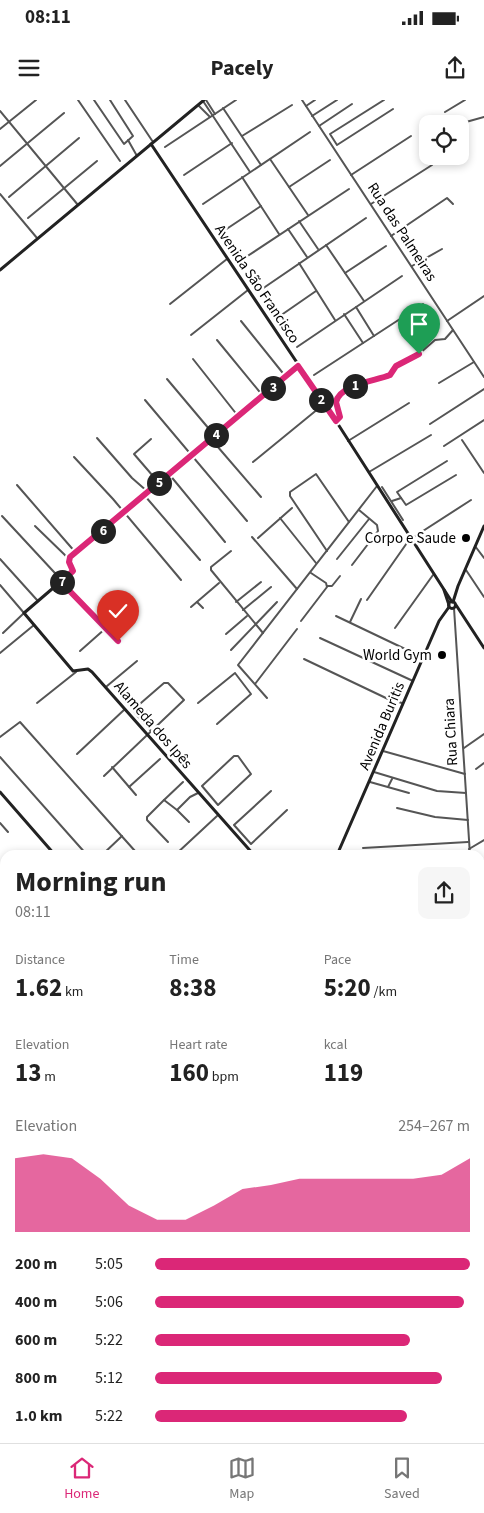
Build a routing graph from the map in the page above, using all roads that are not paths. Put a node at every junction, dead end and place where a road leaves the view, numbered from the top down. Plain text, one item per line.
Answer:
1 (36, 100) edge
2 (78, 100) edge
3 (94, 100) edge
4 (110, 100) edge
5 (125, 100) edge
6 (236, 100) edge
7 (302, 100) edge
8 (315, 100) edge
9 (337, 100) edge
10 (384, 100) edge
11 (465, 100) edge
12 (206, 101) edge
13 (352, 104) dead end
14 (198, 105) junction
15 (292, 105) dead end
16 (306, 106) junction
17 (223, 108) junction
18 (393, 109) dead end
19 (0, 111) edge
20 (445, 112) dead end
21 (64, 113) dead end
22 (214, 114) junction
23 (312, 116) junction
24 (210, 117) junction
25 (484, 117) edge
26 (469, 121) edge
27 (9, 122) junction
28 (319, 126) junction
29 (0, 129) edge
30 (310, 132) dead end
31 (242, 136) junction
32 (411, 136) dead end
33 (79, 138) dead end
34 (128, 140) junction
35 (333, 140) junction
36 (329, 142) junction
37 (152, 143) junction
38 (232, 143) junction
39 (27, 144) junction
40 (165, 147) dead end
41 (137, 156) junction
42 (270, 159) junction
43 (330, 160) dead end
44 (97, 161) dead end
45 (120, 161) dead end
46 (261, 165) junction
47 (432, 165) dead end
48 (0, 166) edge
49 (46, 166) junction
50 (250, 172) junction
51 (184, 175) dead end
52 (351, 175) junction
53 (242, 177) junction
54 (289, 187) junction
55 (64, 188) junction
56 (348, 189) dead end
57 (0, 194) edge
58 (9, 197) dead end
59 (203, 204) dead end
60 (370, 204) junction
61 (453, 204) dead end
62 (78, 205) junction
63 (261, 206) junction
64 (308, 216) junction
65 (28, 218) dead end
66 (366, 218) dead end
67 (299, 222) junction
68 (288, 229) junction
69 (222, 232) dead end
70 (279, 234) junction
71 (391, 236) junction
72 (37, 239) junction
73 (326, 244) junction
74 (386, 246) dead end
75 (442, 249) dead end
76 (318, 250) junction
77 (307, 257) junction
78 (225, 260) junction
79 (240, 261) dead end
80 (298, 263) junction
81 (411, 266) junction
82 (0, 269) edge
83 (344, 273) junction
84 (402, 276) dead end
85 (262, 289) dead end
86 (247, 290) junction
87 (317, 290) junction
88 (484, 296) edge
89 (364, 301) junction
90 (170, 304) dead end
91 (423, 304) dead end
92 (356, 307) junction
93 (344, 314) junction
94 (277, 318) dead end
95 (336, 320) junction
96 (447, 320) junction
97 (241, 321) dead end
98 (453, 330) junction
99 (191, 335) dead end
100 (374, 336) junction
101 (217, 340) dead end
102 (363, 343) junction
103 (297, 347) dead end
104 (193, 359) dead end
105 (474, 362) junction
106 (298, 366) junction
107 (484, 366) edge
108 (480, 370) junction
109 (314, 375) dead end
110 (286, 377) junction
111 (484, 377) edge
112 (168, 379) dead end
113 (439, 383) dead end
114 (484, 389) edge
115 (263, 396) junction
116 (145, 400) dead end
117 (409, 403) dead end
118 (324, 404) junction
119 (237, 414) junction
120 (484, 420) edge
121 (336, 421) junction
122 (430, 424) dead end
123 (431, 435) dead end
124 (213, 437) junction
125 (97, 438) dead end
126 (151, 439) dead end
127 (462, 440) dead end
128 (348, 441) junction
129 (444, 446) dead end
130 (191, 456) junction
131 (74, 457) dead end
132 (448, 461) dead end
133 (254, 462) dead end
134 (370, 472) junction
135 (484, 473) edge
136 (169, 474) junction
137 (456, 475) dead end
138 (159, 483) junction
139 (17, 485) dead end
140 (380, 486) junction
141 (149, 492) junction
142 (145, 496) junction
143 (261, 497) dead end
144 (401, 498) junction
145 (471, 500) dead end
146 (390, 502) junction
147 (292, 508) dead end
148 (359, 510) junction
149 (124, 514) junction
150 (2, 516) dead end
151 (280, 518) junction
152 (369, 519) junction
153 (403, 520) dead end
154 (247, 522) dead end
155 (349, 522) junction
156 (35, 526) dead end
157 (484, 526) edge
158 (252, 537) dead end
159 (411, 537) junction
160 (258, 538) dead end
161 (225, 542) dead end
162 (476, 546) junction
163 (230, 551) dead end
164 (327, 551) junction
165 (76, 553) junction
166 (484, 558) edge
167 (0, 559) edge
168 (337, 559) dead end
169 (69, 560) junction
170 (200, 560) dead end
171 (317, 564) junction
172 (352, 565) dead end
173 (465, 568) junction
174 (310, 573) junction
175 (435, 573) junction
176 (340, 576) dead end
177 (181, 580) dead end
178 (61, 582) junction
179 (261, 582) dead end
180 (220, 583) junction
181 (0, 585) edge
182 (271, 586) dead end
183 (327, 586) junction
184 (297, 589) junction
185 (484, 597) edge
186 (362, 599) dead end
187 (367, 600) dead end
188 (38, 601) junction
189 (197, 602) junction
190 (236, 602) junction
191 (277, 602) dead end
192 (452, 605) junction
193 (191, 607) dead end
194 (202, 608) dead end
195 (243, 610) junction
196 (24, 613) junction
197 (248, 616) junction
198 (336, 616) dead end
199 (301, 621) dead end
200 (350, 622) junction
201 (34, 624) junction
202 (255, 625) junction
203 (106, 628) junction
204 (395, 628) dead end
205 (297, 629) dead end
206 (3, 633) dead end
207 (226, 634) dead end
208 (263, 634) junction
209 (320, 638) dead end
210 (118, 641) dead end
211 (484, 648) edge
212 (231, 650) dead end
213 (80, 651) dead end
214 (0, 653) edge
215 (424, 658) junction
216 (304, 659) dead end
217 (137, 661) dead end
218 (241, 668) junction
219 (76, 672) junction
220 (235, 673) junction
221 (413, 681) junction
222 (255, 684) junction
223 (106, 687) junction
224 (267, 698) dead end
225 (37, 703) dead end
226 (198, 703) dead end
227 (404, 703) junction
228 (125, 709) junction
229 (217, 724) dead end
230 (152, 732) junction
231 (484, 734) edge
232 (148, 736) junction
233 (0, 737) edge
234 (464, 748) junction
235 (385, 752) junction
236 (77, 754) dead end
237 (0, 757) edge
238 (160, 759) dead end
239 (484, 763) edge
240 (112, 767) junction
241 (476, 769) dead end
242 (374, 772) junction
243 (465, 774) junction
244 (104, 776) dead end
245 (392, 779) junction
246 (182, 782) dead end
247 (370, 782) junction
248 (129, 787) junction
249 (388, 787) junction
250 (0, 792) edge
251 (271, 792) dead end
252 (198, 793) junction
253 (409, 793) dead end
254 (466, 793) junction
255 (136, 795) dead end
256 (209, 796) junction
257 (164, 800) junction
258 (204, 800) junction
259 (397, 808) dead end
260 (177, 810) junction
261 (287, 810) dead end
262 (218, 815) junction
263 (468, 820) junction
264 (189, 822) dead end
265 (0, 823) edge
266 (8, 832) dead end
267 (242, 834) junction
268 (122, 836) junction
269 (239, 839) junction
270 (484, 840) edge
271 (168, 842) dead end
272 (469, 842) junction
273 (363, 848) dead end
274 (470, 848) joint
275 (51, 850) edge
276 (83, 850) edge
277 (107, 850) edge
278 (135, 850) dead end
279 (180, 850) edge
280 (249, 850) edge
281 (339, 850) edge

1 - 27 street
2 - 45 street
3 - 34 street
4 - 34 street
5 - 37 street
6 - 17 street
7 - 16 street, Rua das Palmeiras
8 - 16 street
9 - 23 street
10 - 35 street
11 - 20 street
12 - 14 street
12 - 22 street
12 - 22 street
13 - 28 street
14 - 24 street
14 - 37 street
15 - 31 street
16 - 23 street, Rua das Palmeiras
17 - 22 street
17 - 31 street
18 - 35 street
19 - 27 street
21 - 39 street
22 - 24 street
22 - 38 street
23 - 28 street, Rua das Palmeiras
24 - 40 street
25 - 26 street
27 - 29 street
27 - 39 street
28 - 36 street, Rua das Palmeiras
30 - 42 street
31 - 46 street
32 - 52 street
33 - 49 street
34 - 41 street
35 - 36 street
36 - 52 street, Rua das Palmeiras
37 - 41 street
37 - 78 street, Avenida São Francisco
38 - 50 street
38 - 51 street
39 - 48 street
39 - 49 street
41 - 62 street
42 - 46 street
42 - 54 street
43 - 54 street
44 - 55 street
46 - 50 street
47 - 60 street
49 - 55 street
49 - 58 street
50 - 53 street
52 - 60 street, Rua das Palmeiras
53 - 59 street
53 - 63 street
54 - 64 street
55 - 62 street
55 - 65 street
56 - 64 street
57 - 72 street
60 - 71 street, Rua das Palmeiras
61 - 71 street
62 - 72 street
63 - 69 street
63 - 70 street
64 - 67 street
66 - 73 street
67 - 68 street
67 - 76 street
68 - 70 street
68 - 77 street
70 - 79 street
71 - 81 street, Rua das Palmeiras
72 - 82 street
73 - 76 street
73 - 83 street
74 - 83 street
75 - 81 street
76 - 77 street
77 - 80 street
78 - 86 street, Avenida São Francisco
78 - 90 street
80 - 85 street
80 - 87 street
81 - 96 street, Rua das Palmeiras
83 - 89 street
84 - 89 street
86 - 99 street
86 - 106 street, Avenida São Francisco
87 - 94 street
87 - 95 street
88 - 96 street
89 - 92 street
91 - 100 street
92 - 93 street
92 - 100 street
93 - 95 street
93 - 102 street
95 - 103 street
96 - 98 street, Rua das Palmeiras
97 - 110 street
98 - 105 street, Rua das Palmeiras
98 - 121 street
100 - 102 street
101 - 115 street
102 - 109 street
104 - 119 street
105 - 108 street, Rua das Palmeiras
105 - 113 street
106 - 110 street
106 - 118 street, Avenida São Francisco
107 - 108 street
108 - 111 street, Rua das Palmeiras
110 - 115 street
112 - 124 street
114 - 122 street
115 - 119 street
116 - 130 street
117 - 128 street
118 - 121 street, Avenida São Francisco
118 - 133 street
119 - 124 street
120 - 129 street
121 - 128 street, Avenida São Francisco
123 - 134 street
124 - 130 street
124 - 143 street
125 - 141 street
126 - 138 street
127 - 135 street
128 - 134 street, Avenida São Francisco
130 - 136 street
130 - 154 street
131 - 149 street
132 - 144 street
134 - 140 street, Avenida São Francisco
136 - 138 street
136 - 161 street
137 - 144 street
138 - 141 street
139 - 165 street
140 - 146 street, Avenida São Francisco
140 - 148 street
141 - 142 street
142 - 149 street
142 - 170 street
144 - 146 street
145 - 159 street
146 - 153 street
146 - 159 street, Avenida São Francisco
147 - 151 street
148 - 152 street
148 - 155 street
149 - 165 street
149 - 177 street
150 - 178 street
151 - 160 street
151 - 171 street
152 - 168 street
152 - 172 street
155 - 164 street
155 - 164 street
156 - 169 street
157 - 162 street, Avenida Buritis
158 - 184 street
159 - 175 street, Avenida São Francisco
159 - 187 street
162 - 166 street
162 - 173 street, Avenida Buritis
163 - 180 street
164 - 171 street
165 - 169 street
167 - 188 street
169 - 178 street
171 - 174 street
173 - 185 street
173 - 192 street, Avenida Buritis
174 - 183 street
174 - 184 street
175 - 192 street, Avenida São Francisco
175 - 204 street
176 - 183 street
178 - 188 street
178 - 203 street
179 - 190 street
180 - 189 street
180 - 190 street
181 - 196 street
182 - 195 street
183 - 199 street
184 - 208 street
186 - 200 street
188 - 196 street
189 - 193 street
189 - 194 street
190 - 195 street
191 - 202 street
192 - 211 street, Avenida São Francisco
192 - 215 street, Avenida Buritis
192 - 234 street, Rua Chiara
195 - 197 street
196 - 201 street, Alameda dos Ipês
196 - 206 street
197 - 202 street
197 - 207 street
198 - 200 street
200 - 215 street
201 - 214 street
201 - 219 street, Alameda dos Ipês
202 - 208 street
202 - 212 street
203 - 210 street
203 - 213 street
205 - 222 street
208 - 218 street
209 - 221 street
215 - 221 street, Avenida Buritis
216 - 227 street
217 - 223 street
218 - 220 street
218 - 222 street
219 - 223 street, Alameda dos Ipês
219 - 225 street
220 - 226 street
220 - 229 street
221 - 227 street, Avenida Buritis
222 - 224 street
223 - 228 street, Alameda dos Ipês
227 - 235 street, Avenida Buritis
228 - 232 street, Alameda dos Ipês
228 - 236 street
230 - 230 street
230 - 232 street
231 - 234 street
232 - 240 street
232 - 252 street, Alameda dos Ipês
233 - 268 street
234 - 243 street, Rua Chiara
235 - 242 street, Avenida Buritis
235 - 243 street
237 - 276 street
238 - 248 street
239 - 241 street
240 - 244 street
240 - 248 street
242 - 245 street
242 - 247 street, Avenida Buritis
243 - 254 street, Rua Chiara
245 - 249 street
245 - 254 street
246 - 257 street
247 - 249 street
247 - 281 street, Avenida Buritis
248 - 255 street
249 - 253 street
250 - 275 street
251 - 267 street
252 - 258 street, Alameda dos Ipês
252 - 260 street
254 - 263 street, Rua Chiara
256 - 256 street
256 - 258 street
257 - 260 street
257 - 271 street
258 - 262 street, Alameda dos Ipês
259 - 263 street
260 - 264 street
261 - 267 street
262 - 269 street, Alameda dos Ipês
262 - 279 street
263 - 272 street, Rua Chiara
265 - 266 street
267 - 269 street
268 - 277 street
268 - 278 street
269 - 280 street, Alameda dos Ipês
270 - 274 street
272 - 273 street
272 - 274 street, Rua Chiara

